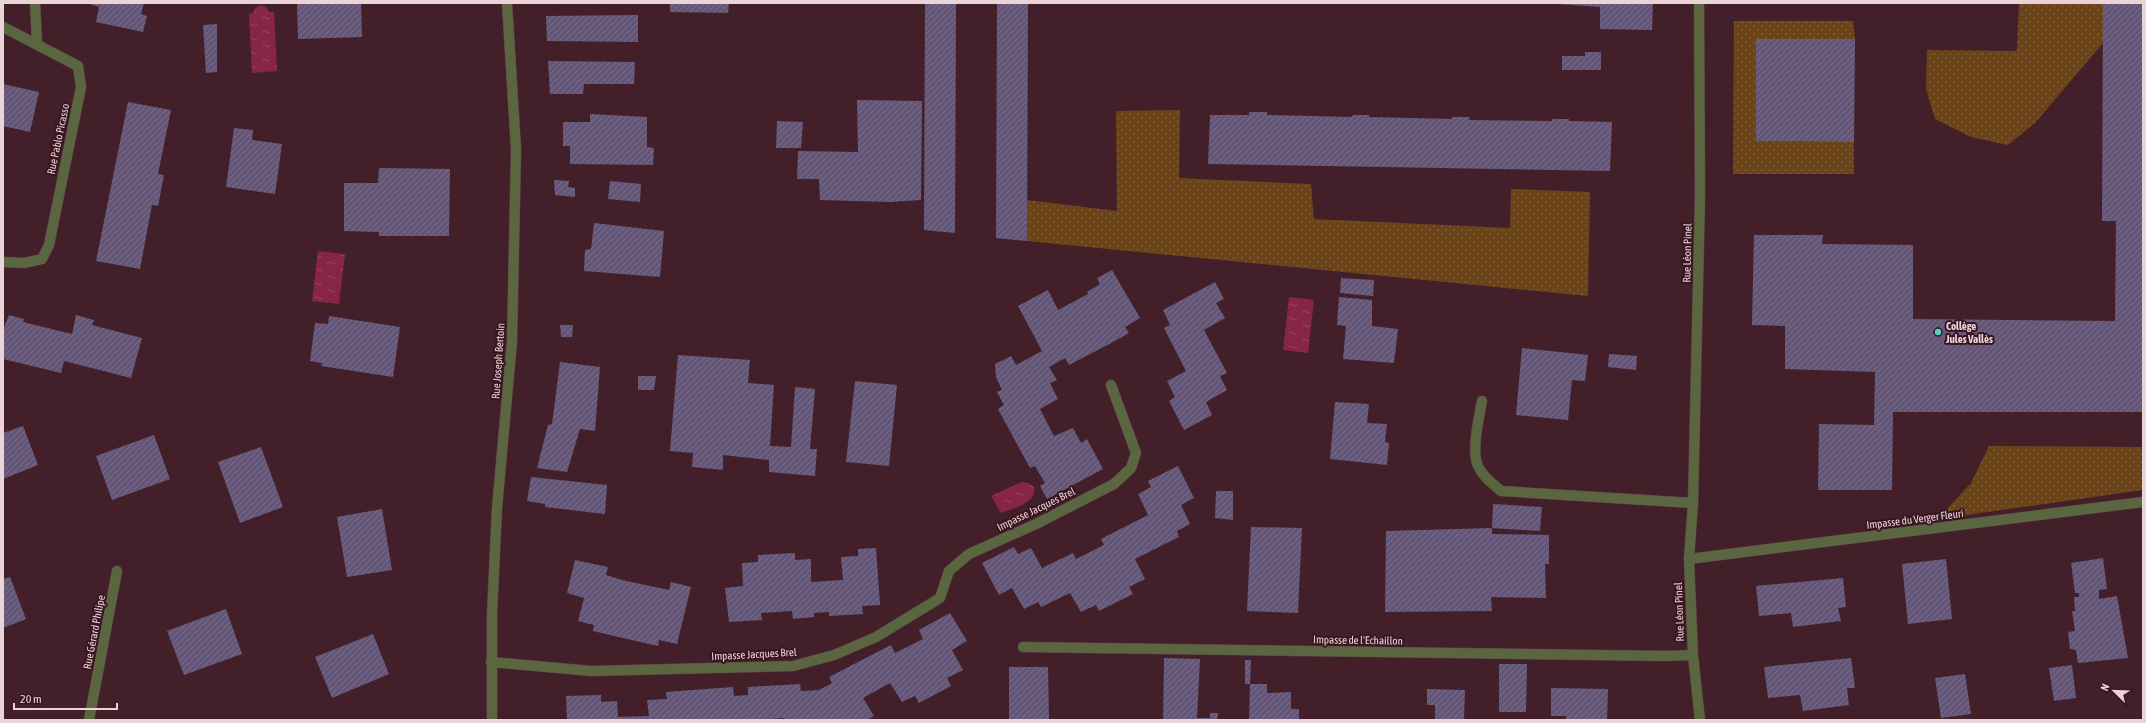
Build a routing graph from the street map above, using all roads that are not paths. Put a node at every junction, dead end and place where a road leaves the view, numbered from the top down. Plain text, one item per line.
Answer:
1 (35, 3) edge
2 (507, 3) edge
3 (1700, 3) edge
4 (3, 27) edge
5 (37, 43) junction
6 (3, 262) edge
7 (1111, 385) dead end
8 (1482, 401) dead end
9 (2143, 502) edge
10 (1693, 503) junction
11 (1690, 559) junction
12 (117, 571) dead end
13 (1023, 647) dead end
14 (1693, 654) junction
15 (491, 662) junction
16 (90, 720) edge
17 (492, 720) edge
18 (1700, 720) edge

1 - 5 street
2 - 15 street, Rue Joseph Bertoin
3 - 10 street, Rue Léon Pinel
4 - 5 street, Rue Pablo Picasso
5 - 6 street, Rue Pablo Picasso
7 - 15 street, Impasse Jacques Brel
8 - 10 street
9 - 11 street, Impasse du Verger Fleuri
10 - 11 street, Rue Léon Pinel
11 - 14 street, Rue Léon Pinel
12 - 16 street, Rue Gérard Philipe
13 - 14 street, Impasse de l'Echaillon
14 - 18 street, Rue Léon Pinel
15 - 17 street, Rue Joseph Bertoin

